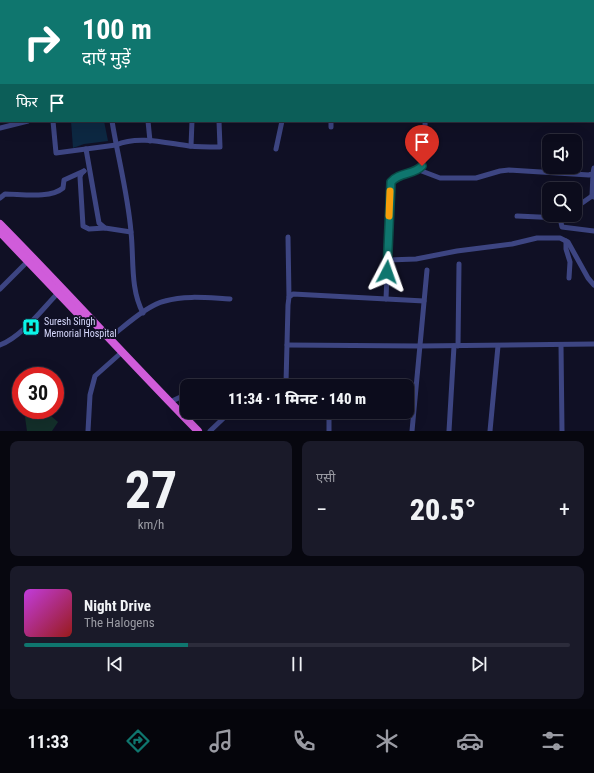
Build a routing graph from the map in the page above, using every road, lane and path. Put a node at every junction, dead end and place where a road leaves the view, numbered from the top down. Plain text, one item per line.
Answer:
1 (24, 122) edge
2 (53, 122) edge
3 (112, 122) edge
4 (148, 122) edge
5 (192, 122) edge
6 (219, 122) edge
7 (282, 122) edge
8 (331, 122) edge
9 (425, 122) edge
10 (331, 127) dead end
11 (0, 128) edge
12 (150, 141) junction
13 (116, 145) junction
14 (191, 146) junction
15 (86, 149) junction
16 (276, 149) dead end
17 (86, 170) junction
18 (419, 170) junction
19 (593, 170) edge
20 (593, 197) edge
21 (0, 198) edge
22 (582, 204) edge
23 (517, 216) dead end
24 (542, 216) edge
25 (562, 222) edge
26 (0, 224) edge
27 (105, 228) junction
28 (594, 231) edge
29 (0, 232) edge
30 (131, 232) junction
31 (288, 237) dead end
32 (566, 241) junction
33 (30, 259) junction
34 (388, 260) junction
35 (459, 264) dead end
36 (427, 270) dead end
37 (569, 278) dead end
38 (594, 285) edge
39 (0, 289) edge
40 (61, 290) junction
41 (289, 297) junction
42 (230, 299) dead end
43 (386, 299) junction
44 (424, 301) junction
45 (143, 313) junction
46 (108, 338) junction
47 (594, 344) edge
48 (0, 345) edge
49 (287, 345) junction
50 (561, 345) junction
51 (419, 346) junction
52 (456, 346) junction
53 (498, 346) junction
54 (120, 354) junction
55 (286, 379) edge
56 (415, 393) joint
57 (180, 397) edge
58 (170, 402) junction
59 (223, 419) edge
60 (329, 419) edge
61 (88, 431) edge
62 (191, 431) edge
63 (198, 431) edge
64 (210, 431) edge
65 (329, 431) edge
66 (412, 431) edge
67 (449, 431) edge
68 (490, 431) edge
69 (562, 431) edge

1 - 11 street
2 - 15 street
3 - 13 street
4 - 12 street
5 - 14 street
6 - 14 street
7 - 16 street
8 - 10 street
9 - 18 street
12 - 13 street
12 - 14 street
13 - 15 street
13 - 30 street
15 - 17 street
17 - 21 street
17 - 27 street
17 - 27 street
18 - 19 street
18 - 34 street
19 - 20 street
20 - 22 street
23 - 24 street
25 - 28 street
26 - 33 highway
27 - 30 street
29 - 33 highway
30 - 45 street
31 - 41 street
32 - 34 street
32 - 37 street
32 - 38 street
33 - 39 street
33 - 40 highway
34 - 43 street
35 - 52 street
36 - 44 street
40 - 46 highway
40 - 48 street
40 - 54 highway
41 - 43 street
41 - 49 street
42 - 45 street
43 - 44 street
44 - 51 street
45 - 46 street
46 - 54 highway
47 - 50 street
49 - 51 street
49 - 55 street
50 - 53 street
50 - 69 street
51 - 52 street
51 - 56 street
52 - 53 street
52 - 67 street
53 - 68 street
54 - 58 highway
54 - 61 street
54 - 62 highway
56 - 66 street
57 - 58 street
58 - 63 highway
59 - 64 street
60 - 65 street

